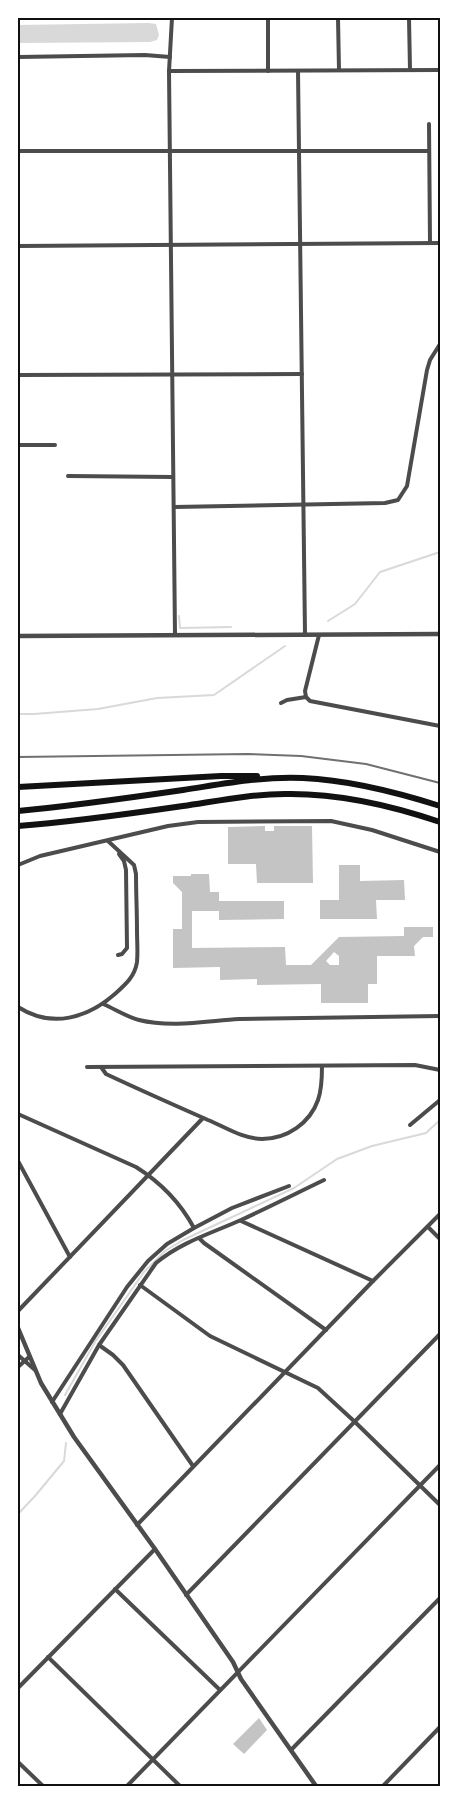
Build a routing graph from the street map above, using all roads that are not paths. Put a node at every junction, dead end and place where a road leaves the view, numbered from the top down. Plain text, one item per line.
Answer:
1 (172, 18) edge
2 (268, 18) edge
3 (338, 18) edge
4 (409, 18) edge
5 (18, 57) edge
6 (170, 57) junction
7 (339, 70) junction
8 (410, 70) junction
9 (440, 70) edge
10 (169, 71) junction
11 (268, 71) junction
12 (298, 71) junction
13 (429, 124) dead end
14 (298, 150) junction
15 (18, 151) edge
16 (170, 151) junction
17 (428, 151) junction
18 (299, 244) junction
19 (430, 244) junction
20 (440, 244) edge
21 (18, 246) edge
22 (171, 246) junction
23 (440, 344) edge
24 (302, 374) junction
25 (172, 375) junction
26 (18, 376) edge
27 (18, 444) edge
28 (54, 445) dead end
29 (68, 476) dead end
30 (173, 477) junction
31 (304, 506) junction
32 (174, 507) junction
33 (305, 634) junction
34 (319, 634) junction
35 (440, 634) edge
36 (175, 635) junction
37 (18, 636) edge
38 (306, 697) junction
39 (281, 703) dead end
40 (440, 726) edge
41 (286, 778) junction
42 (18, 787) edge
43 (440, 806) edge
44 (18, 811) edge
45 (440, 822) edge
46 (18, 826) edge
47 (108, 841) junction
48 (117, 850) junction
49 (440, 852) edge
50 (18, 865) edge
51 (118, 955) dead end
52 (103, 1004) junction
53 (18, 1007) edge
54 (440, 1016) edge
55 (322, 1066) junction
56 (87, 1067) dead end
57 (101, 1067) junction
58 (440, 1070) edge
59 (440, 1100) edge
60 (18, 1114) edge
61 (203, 1118) junction
62 (410, 1125) dead end
63 (18, 1161) edge
64 (149, 1175) junction
65 (324, 1180) dead end
66 (290, 1186) dead end
67 (440, 1214) edge
68 (240, 1220) junction
69 (428, 1227) junction
70 (194, 1228) junction
71 (199, 1238) junction
72 (440, 1239) edge
73 (70, 1257) junction
74 (372, 1282) junction
75 (140, 1285) junction
76 (18, 1311) edge
77 (18, 1328) edge
78 (326, 1330) junction
79 (440, 1334) edge
80 (99, 1345) junction
81 (18, 1355) edge
82 (30, 1357) junction
83 (24, 1361) junction
84 (18, 1367) edge
85 (35, 1370) junction
86 (286, 1372) junction
87 (52, 1402) junction
88 (60, 1414) junction
89 (355, 1422) junction
90 (440, 1464) edge
91 (193, 1466) junction
92 (420, 1486) junction
93 (440, 1506) edge
94 (137, 1525) junction
95 (155, 1549) junction
96 (115, 1589) junction
97 (186, 1595) junction
98 (440, 1598) edge
99 (48, 1657) junction
100 (238, 1673) junction
101 (18, 1688) edge
102 (220, 1690) junction
103 (440, 1727) edge
104 (291, 1750) junction
105 (153, 1760) junction
106 (18, 1762) edge
107 (43, 1786) edge
108 (127, 1786) edge
109 (180, 1786) edge
110 (316, 1786) edge
111 (383, 1786) edge

1 - 6 street
2 - 11 street
3 - 7 street
4 - 8 street
5 - 6 street
6 - 10 street
7 - 8 street
7 - 12 street
8 - 9 street
10 - 11 street
10 - 16 street
11 - 12 street
12 - 14 street
13 - 17 street
14 - 16 street
14 - 17 street
14 - 18 street
15 - 16 street
16 - 22 street
17 - 19 street
18 - 19 street
18 - 22 street
18 - 24 street
19 - 20 street
21 - 22 street
22 - 25 street
23 - 31 street
24 - 25 street
24 - 31 street
25 - 26 street
25 - 30 street
27 - 28 street
29 - 30 street
30 - 32 street
31 - 32 street
31 - 33 street
32 - 36 street
33 - 34 street
33 - 36 street
34 - 35 street
34 - 38 street
36 - 37 street
38 - 39 street
38 - 40 street
41 - 42 highway
41 - 43 highway
41 - 44 highway
45 - 46 highway
47 - 48 street
47 - 49 street
47 - 50 street
48 - 51 street
48 - 52 street
52 - 53 street
52 - 54 street
55 - 57 street
55 - 58 street
55 - 61 street
56 - 57 street
57 - 61 street
59 - 62 street
60 - 64 street
61 - 64 street
63 - 73 street
64 - 70 street
64 - 73 street
65 - 68 street
66 - 70 street
67 - 69 street
68 - 71 street
68 - 74 street
69 - 72 street
69 - 74 street
70 - 87 street
71 - 75 street
71 - 78 street
73 - 76 street
74 - 78 street
75 - 80 street
75 - 86 street
77 - 82 street
78 - 86 street
79 - 89 street
80 - 88 street
80 - 91 street
81 - 83 street
82 - 83 street
82 - 85 street
83 - 84 street
83 - 85 street
85 - 87 street
86 - 89 street
86 - 91 street
87 - 88 street
88 - 94 street
89 - 92 street
89 - 97 street
90 - 92 street
91 - 94 street
92 - 93 street
92 - 100 street
94 - 95 street
95 - 96 street
95 - 97 street
96 - 99 street
96 - 102 street
97 - 100 street
98 - 104 street
99 - 101 street
99 - 105 street
100 - 102 street
100 - 104 street
102 - 105 street
103 - 111 street
104 - 110 street
105 - 108 street
105 - 109 street
106 - 107 street

